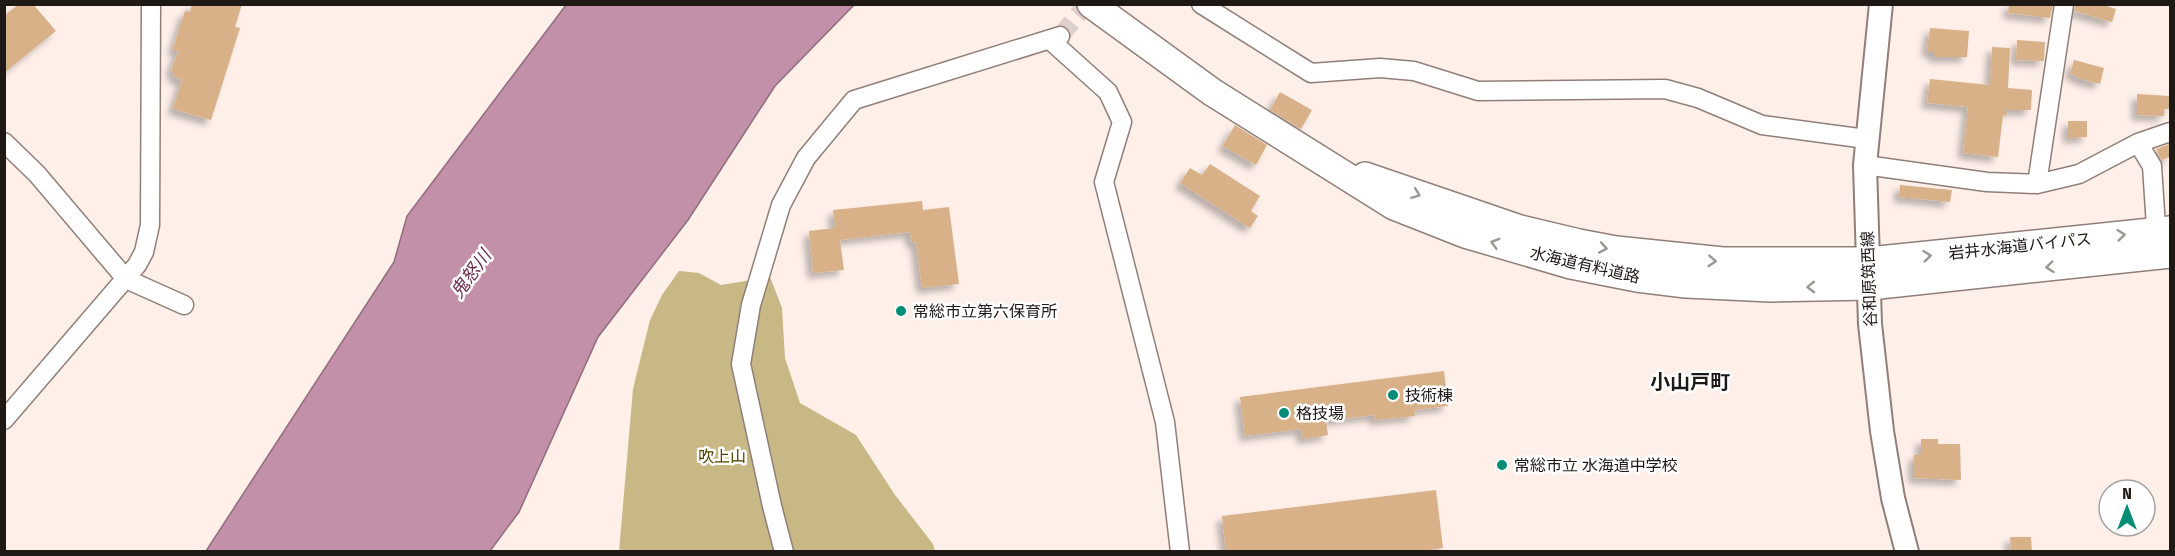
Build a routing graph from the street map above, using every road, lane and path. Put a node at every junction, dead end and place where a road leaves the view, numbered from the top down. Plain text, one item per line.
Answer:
1 (151, 4) edge
2 (1092, 4) edge
3 (1201, 4) edge
4 (1881, 4) edge
5 (2064, 4) edge
6 (2170, 132) edge
7 (1866, 139) junction
8 (4, 141) edge
9 (2138, 143) junction
10 (1865, 165) junction
11 (2037, 184) junction
12 (2164, 243) edge
13 (1869, 274) junction
14 (126, 279) junction
15 (184, 305) dead end
16 (4, 420) edge
17 (784, 552) edge
18 (1180, 552) edge
19 (1907, 552) edge

1 - 14 street
2 - 13 highway, 水海道有料道路
3 - 7 street
4 - 7 main road, 谷和原筑西線
5 - 11 street
6 - 9 street
7 - 10 main road, 谷和原筑西線
8 - 14 street
9 - 11 street
9 - 12 street
10 - 11 street
10 - 13 main road, 谷和原筑西線
12 - 13 highway, 岩井水海道バイパス
13 - 19 main road, 谷和原筑西線
14 - 15 street
14 - 16 street
17 - 18 street

